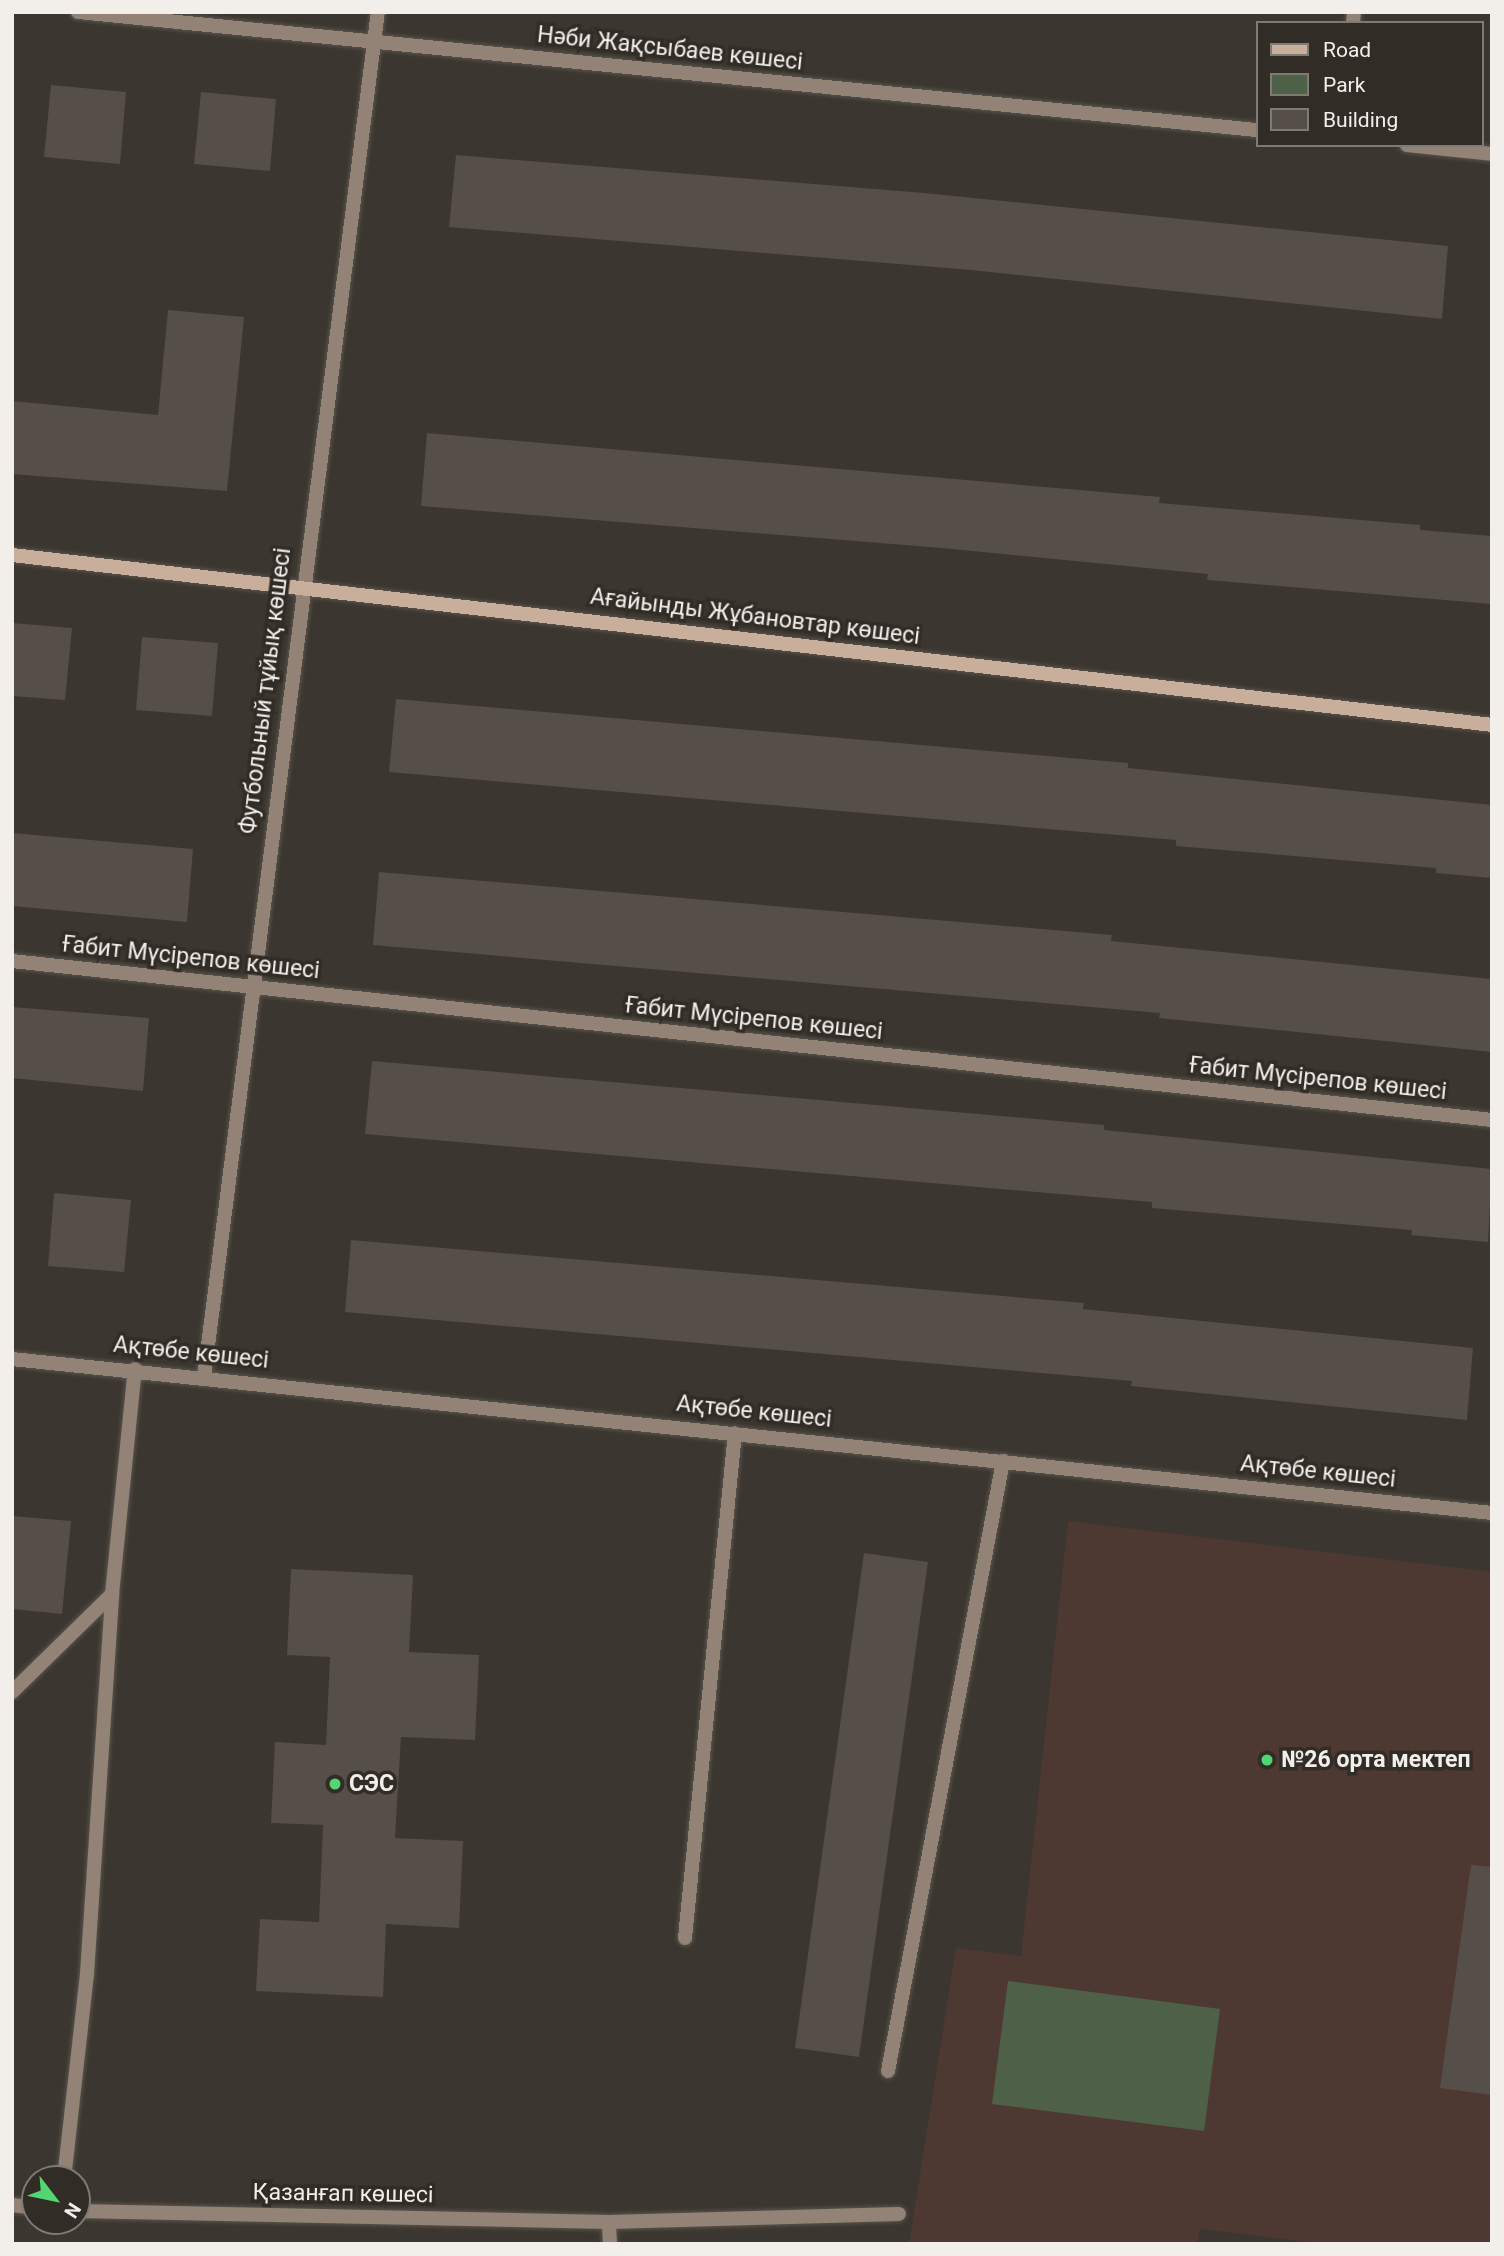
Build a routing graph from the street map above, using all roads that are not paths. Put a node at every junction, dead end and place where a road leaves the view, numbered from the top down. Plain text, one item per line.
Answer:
1 (78, 12) edge
2 (379, 12) edge
3 (375, 42) junction
4 (1256, 130) edge
5 (1426, 147) edge
6 (1492, 154) edge
7 (12, 555) edge
8 (302, 587) junction
9 (1492, 725) edge
10 (12, 961) edge
11 (252, 988) junction
12 (1492, 1120) edge
13 (12, 1359) edge
14 (135, 1370) junction
15 (204, 1377) junction
16 (735, 1433) junction
17 (1003, 1461) junction
18 (1492, 1513) edge
19 (112, 1594) junction
20 (12, 1692) edge
21 (685, 1938) dead end
22 (888, 2071) dead end
23 (66, 2165) edge
24 (91, 2211) edge
25 (899, 2214) dead end
26 (609, 2222) junction
27 (610, 2244) edge

1 - 3 street, Нәби Жақсыбаев көшесі
2 - 3 street, Футбольный тұйық көшесі
3 - 4 street, Нәби Жақсыбаев көшесі
3 - 8 street, Футбольный тұйық көшесі
5 - 6 street
7 - 8 street, Ағайынды Жұбановтар көшесі
8 - 9 street, Ағайынды Жұбановтар көшесі
8 - 11 street, Футбольный тұйық көшесі
10 - 11 street, Ғабит Мүсірепов көшесі
11 - 12 street, Ғабит Мүсірепов көшесі
11 - 15 street, Футбольный тұйық көшесі
13 - 14 street, Ақтөбе көшесі
14 - 15 street, Ақтөбе көшесі
14 - 19 street
15 - 16 street, Ақтөбе көшесі
16 - 17 street, Ақтөбе көшесі
16 - 21 street
17 - 18 street, Ақтөбе көшесі
17 - 22 street
19 - 20 street
19 - 23 street
24 - 26 street, Қазанғап көшесі
25 - 26 street, Қазанғап көшесі
26 - 27 street

